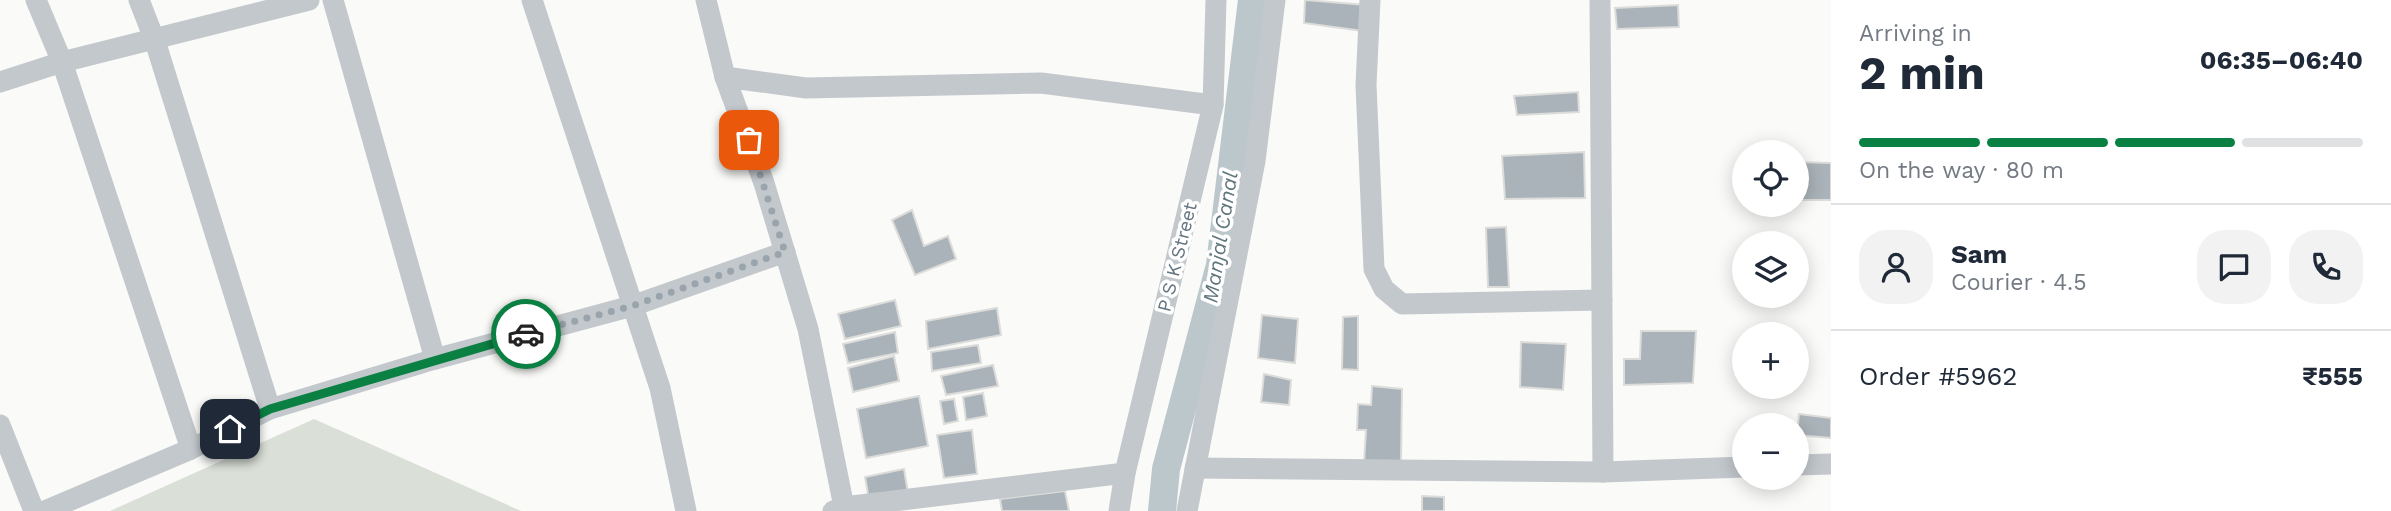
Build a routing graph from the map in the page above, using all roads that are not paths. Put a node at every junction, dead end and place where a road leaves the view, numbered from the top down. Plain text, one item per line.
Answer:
1 (36, 0) edge
2 (139, 0) edge
3 (309, 0) edge
4 (333, 0) edge
5 (532, 0) edge
6 (706, 0) edge
7 (1216, 0) edge
8 (1275, 0) edge
9 (1370, 0) edge
10 (1600, 0) edge
11 (155, 41) junction
12 (62, 62) junction
13 (725, 77) junction
14 (0, 82) edge
15 (1213, 105) junction
16 (785, 252) junction
17 (1602, 300) junction
18 (632, 306) junction
19 (435, 359) junction
20 (270, 409) junction
21 (0, 425) edge
22 (191, 449) junction
23 (1831, 464) edge
24 (1809, 465) edge
25 (1195, 467) junction
26 (1732, 467) edge
27 (1602, 472) junction
28 (1125, 473) junction
29 (839, 509) edge
30 (34, 511) edge
31 (45, 511) edge
32 (686, 511) edge
33 (1119, 511) edge
34 (1186, 511) edge

1 - 12 street
2 - 11 street
3 - 11 street
4 - 19 street
5 - 18 street
6 - 13 street
7 - 15 street, P S K Street
8 - 25 street
9 - 17 street
10 - 17 street
11 - 12 street
11 - 20 street
12 - 14 street
12 - 22 street
13 - 15 street
13 - 16 street
15 - 28 street, P S K Street
16 - 18 street
16 - 29 street
17 - 27 street
18 - 19 street
18 - 32 street
19 - 20 street
20 - 22 street
21 - 30 street
22 - 31 street
23 - 24 street
25 - 27 street
25 - 34 street
26 - 27 street
28 - 29 street
28 - 33 street, P S K Street

